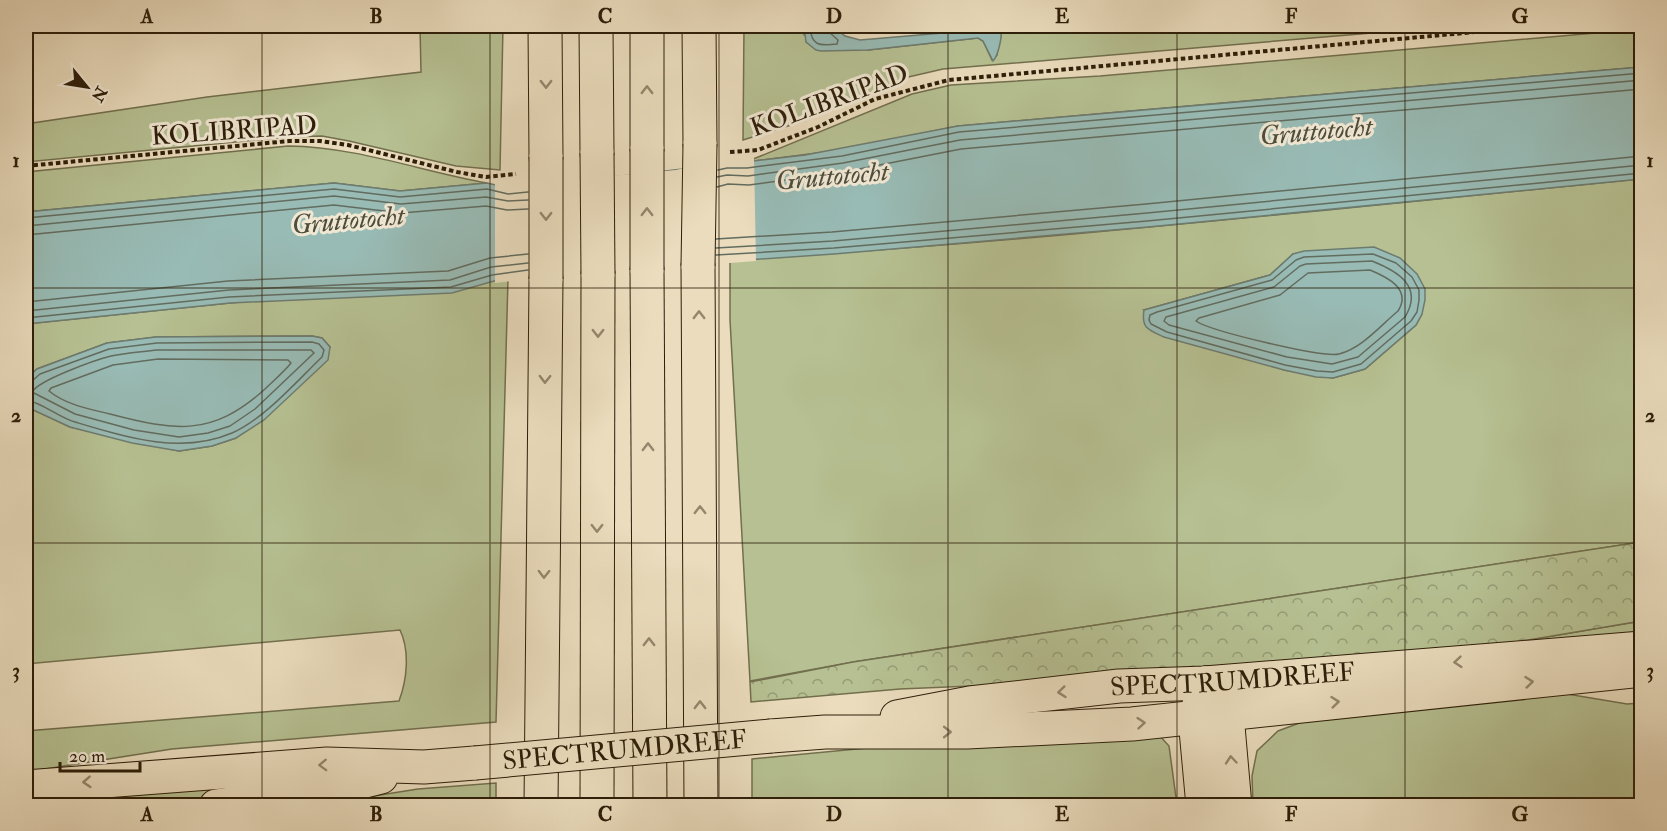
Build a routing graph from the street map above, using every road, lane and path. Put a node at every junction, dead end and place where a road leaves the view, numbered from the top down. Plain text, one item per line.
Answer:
1 (545, 26) edge
2 (596, 26) edge
3 (647, 26) edge
4 (699, 26) edge
5 (1541, 26) edge
6 (711, 149) junction
7 (534, 165) junction
8 (26, 166) edge
9 (1641, 648) edge
10 (1641, 670) edge
11 (1204, 683) junction
12 (1211, 717) junction
13 (825, 732) junction
14 (424, 767) junction
15 (26, 787) edge
16 (216, 806) edge
17 (541, 806) edge
18 (597, 806) edge
19 (650, 806) edge
20 (701, 806) edge
21 (1203, 806) edge
22 (1235, 806) edge

1 -> 7 main road
2 -> 18 main road, bridge
19 -> 3 main road, bridge
4 - 6 main road
5 - 6 path, KOLIBRIPAD
20 -> 6 main road, bridge
7 - 8 path, KOLIBRIPAD
7 -> 17 main road, bridge
9 -> 11 main road, SPECTRUMDREEF
12 -> 10 main road, SPECTRUMDREEF
11 - 12 main road
11 -> 13 main road, SPECTRUMDREEF
13 -> 12 main road, SPECTRUMDREEF
12 - 21 main road
22 -> 12 main road
13 - 14 main road, SPECTRUMDREEF, bridge
14 -> 15 main road, SPECTRUMDREEF
14 - 16 main road, SPECTRUMDREEF

